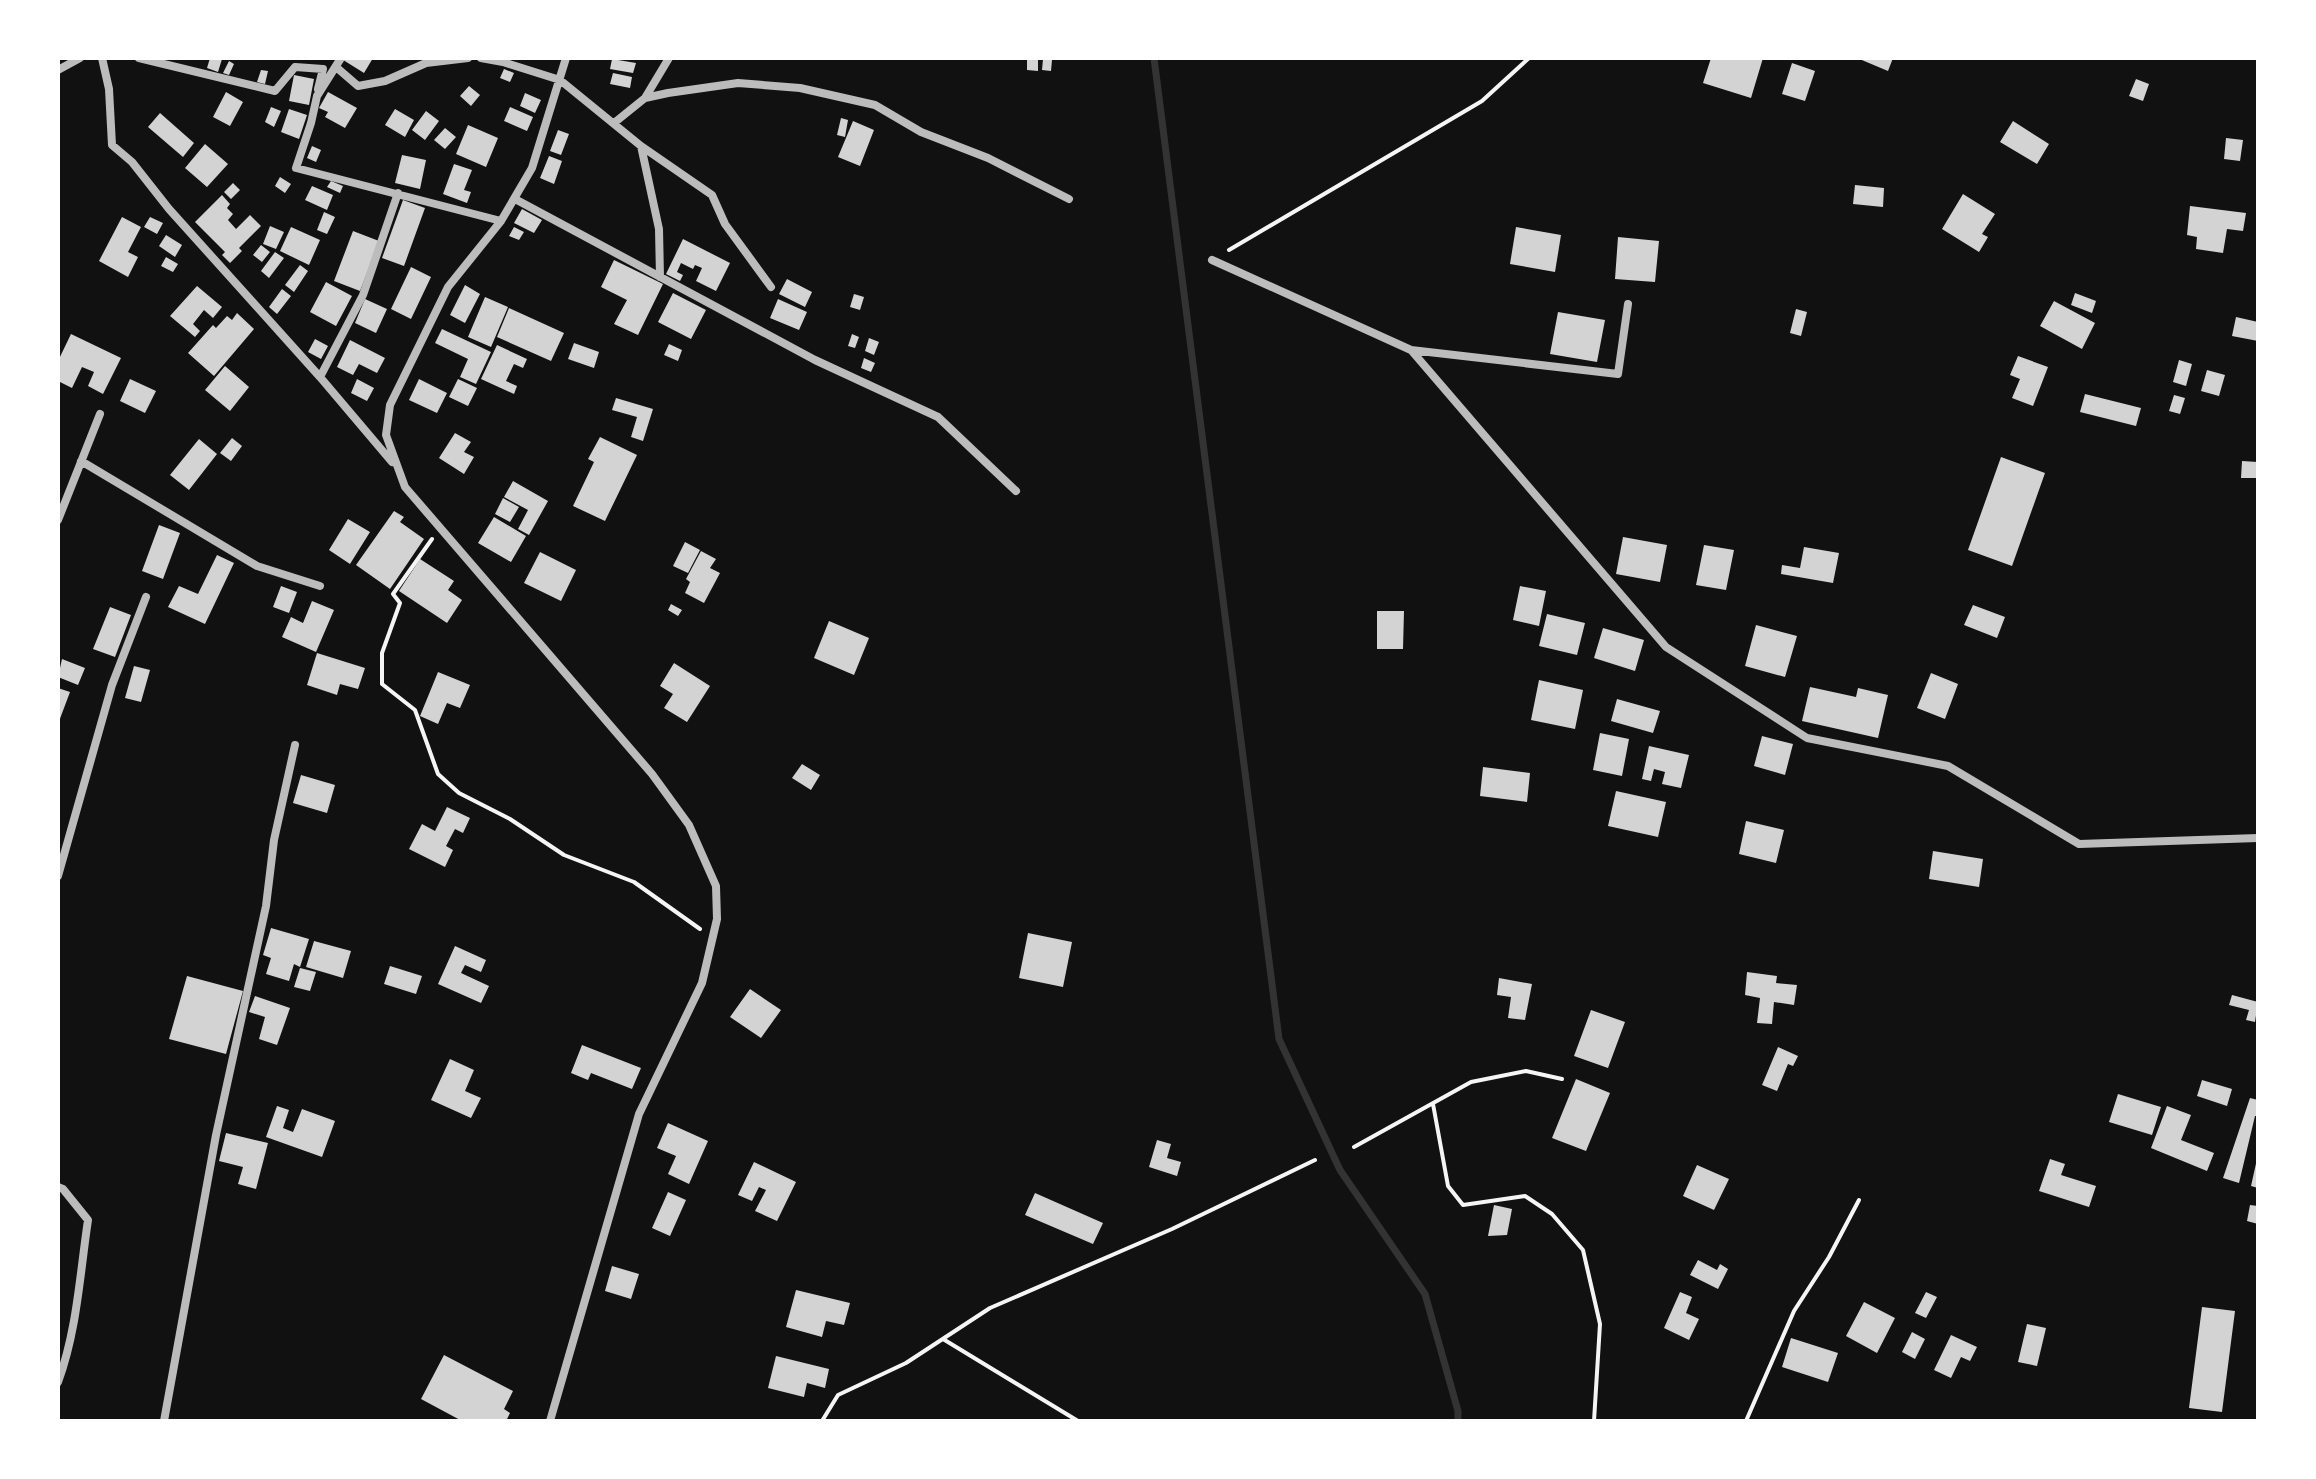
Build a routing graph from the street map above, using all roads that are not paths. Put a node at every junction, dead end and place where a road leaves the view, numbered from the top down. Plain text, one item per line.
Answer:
1 (80, 58) edge
2 (102, 58) edge
3 (139, 58) edge
4 (468, 58) edge
5 (481, 58) edge
6 (566, 58) edge
7 (669, 58) edge
8 (339, 62) edge
9 (58, 70) edge
10 (560, 80) junction
11 (317, 96) junction
12 (645, 98) junction
13 (614, 123) junction
14 (641, 146) junction
15 (398, 193) junction
16 (515, 199) junction
17 (1069, 199) dead end
18 (501, 221) junction
19 (1212, 260) road end
20 (660, 277) junction
21 (771, 287) dead end
22 (1628, 304) dead end
23 (1411, 350) junction
24 (320, 377) junction
25 (100, 414) dead end
26 (81, 461) junction
27 (395, 466) junction
28 (1016, 491) dead end
29 (58, 520) edge
30 (320, 586) dead end
31 (146, 597) dead end
32 (295, 745) dead end
33 (2258, 838) edge
34 (58, 876) edge
35 (58, 1187) edge
36 (58, 1382) edge
37 (164, 1421) edge
38 (550, 1421) edge

1 - 9 street
2 - 24 street
3 - 11 street
4 - 8 street
5 - 10 street
6 - 10 street
7 - 12 street
8 - 11 street
10 - 13 street
10 - 16 street
11 - 15 street
12 - 13 street
12 - 17 street
13 - 14 street
14 - 20 street
14 - 21 street
15 - 18 street
15 - 24 street
16 - 18 street
16 - 20 street
18 - 27 street
19 - 23 street
20 - 28 street
22 - 23 street
23 - 33 street
24 - 27 street
25 - 26 street
26 - 29 street
26 - 30 street
27 - 38 street
31 - 34 street
32 - 37 street
35 - 36 street

